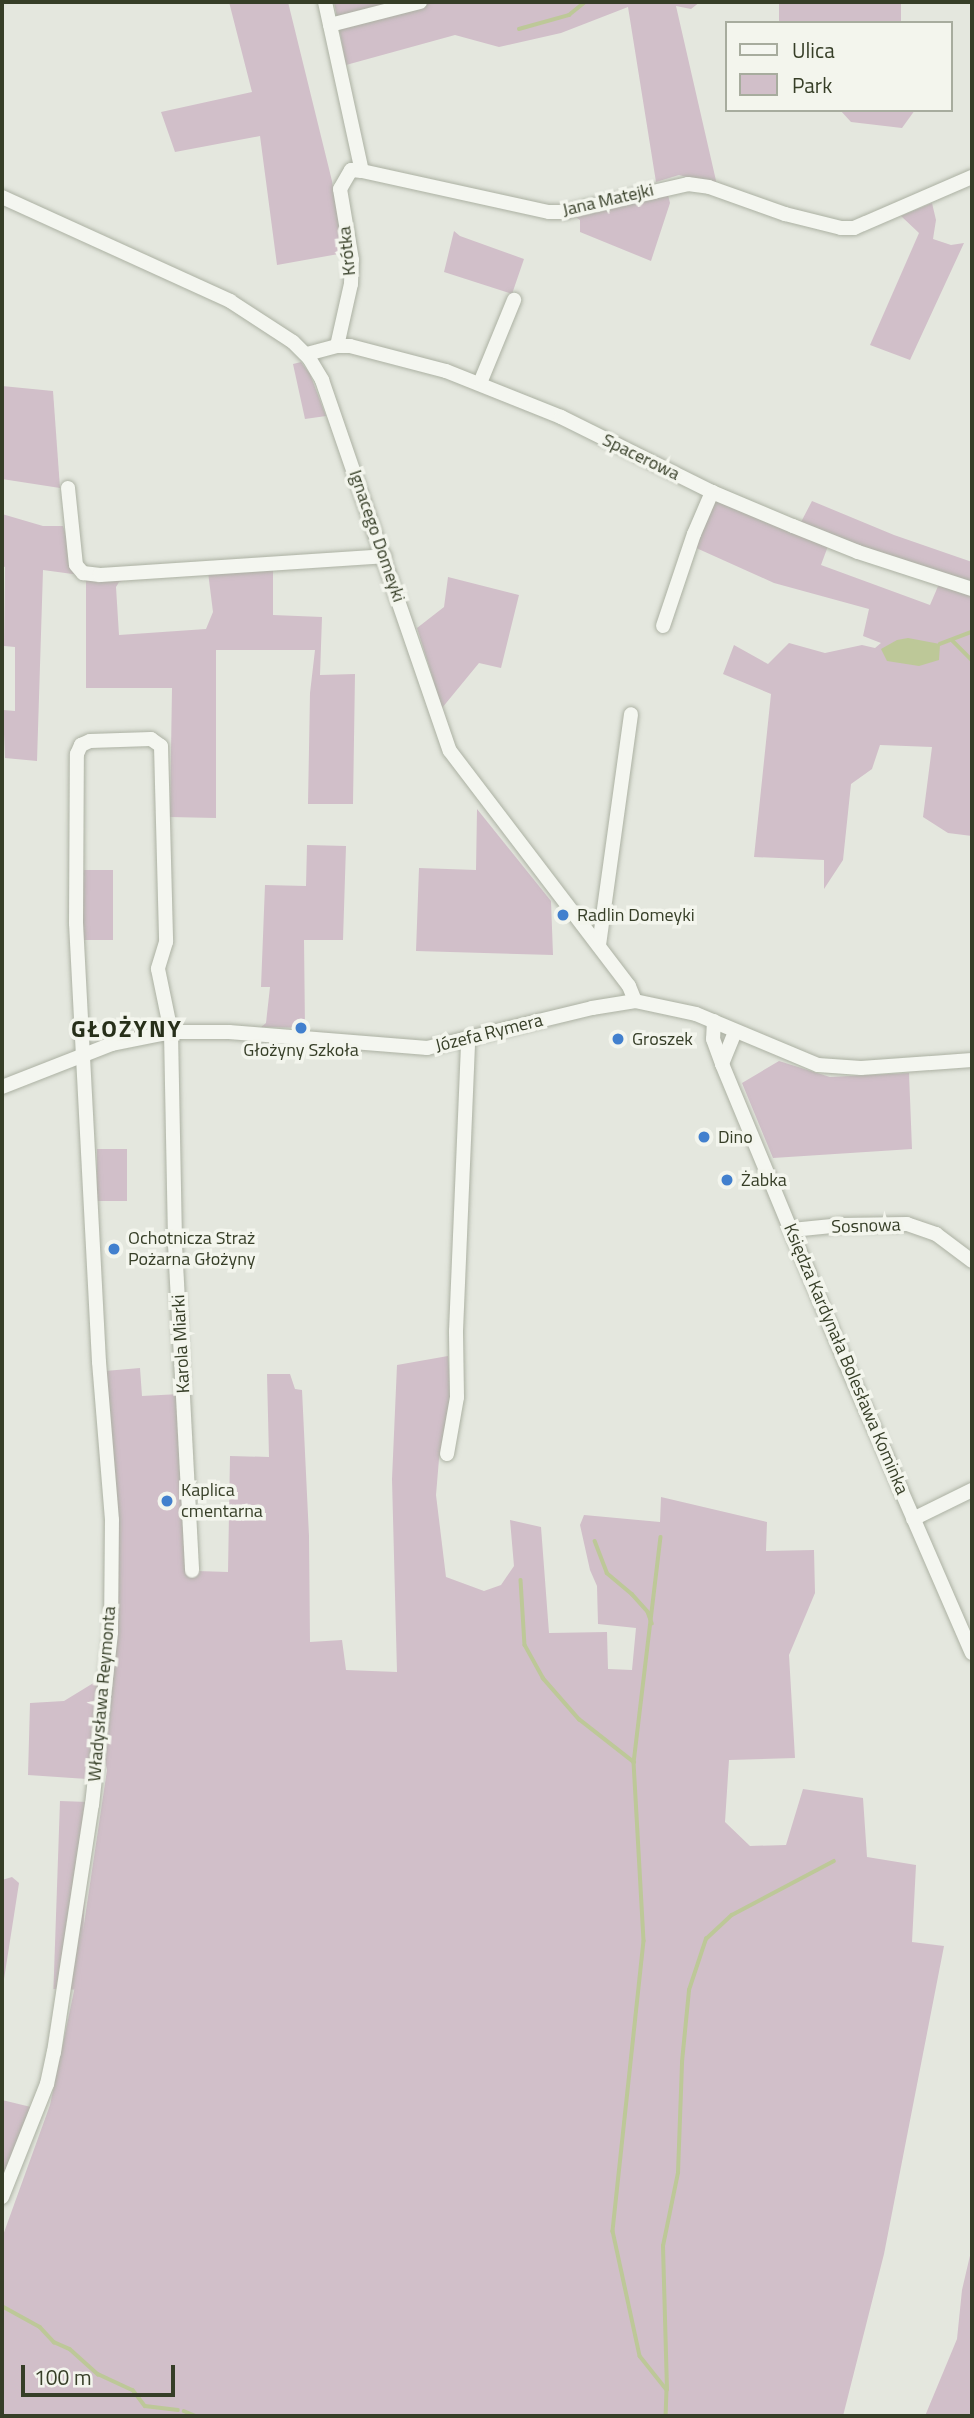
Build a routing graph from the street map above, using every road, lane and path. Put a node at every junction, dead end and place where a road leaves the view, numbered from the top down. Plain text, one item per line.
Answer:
1 (325, 2) edge
2 (420, 2) edge
3 (330, 26) junction
4 (362, 171) junction
5 (972, 177) edge
6 (2, 197) edge
7 (514, 300) dead end
8 (337, 346) junction
9 (307, 354) junction
10 (480, 383) junction
11 (68, 488) dead end
12 (712, 492) junction
13 (384, 556) junction
14 (972, 589) edge
15 (663, 626) dead end
16 (631, 714) dead end
17 (599, 945) junction
18 (635, 1001) junction
19 (714, 1021) junction
20 (735, 1031) junction
21 (170, 1032) junction
22 (468, 1040) junction
23 (81, 1055) junction
24 (972, 1060) edge
25 (722, 1064) junction
26 (2, 1087) edge
27 (792, 1230) junction
28 (972, 1261) edge
29 (447, 1454) dead end
30 (972, 1490) edge
31 (913, 1519) junction
32 (192, 1571) dead end
33 (972, 1653) edge
34 (2, 2197) edge

1 - 3 street
2 - 3 street
3 - 4 street
4 - 5 street, Jana Matejki
4 - 8 street, Krótka
6 - 9 street, Ignacego Domeyki
7 - 10 street
8 - 9 street, Spacerowa
8 - 10 street, Spacerowa
9 - 13 street, Ignacego Domeyki
10 - 12 street, Spacerowa
11 - 13 street
12 - 14 street, Spacerowa
12 - 15 street
13 - 17 street, Ignacego Domeyki
16 - 17 street
17 - 18 street, Ignacego Domeyki
18 - 19 street, Józefa Rymera
18 - 22 street, Józefa Rymera
19 - 20 street, Józefa Rymera
19 - 25 street, Księdza Kardynała Bolesława Kominka
20 - 24 street, Józefa Rymera
20 - 25 street
21 - 22 street, Józefa Rymera
21 - 23 street, Józefa Rymera
21 - 23 street, Karola Miarki
21 - 32 street, Karola Miarki
22 - 29 street
23 - 26 street, Józefa Rymera
23 - 34 street, Władysława Reymonta
25 - 27 street, Księdza Kardynała Bolesława Kominka
27 - 28 street, Sosnowa
27 - 31 street, Księdza Kardynała Bolesława Kominka
30 - 31 street
31 - 33 street, Księdza Kardynała Bolesława Kominka

